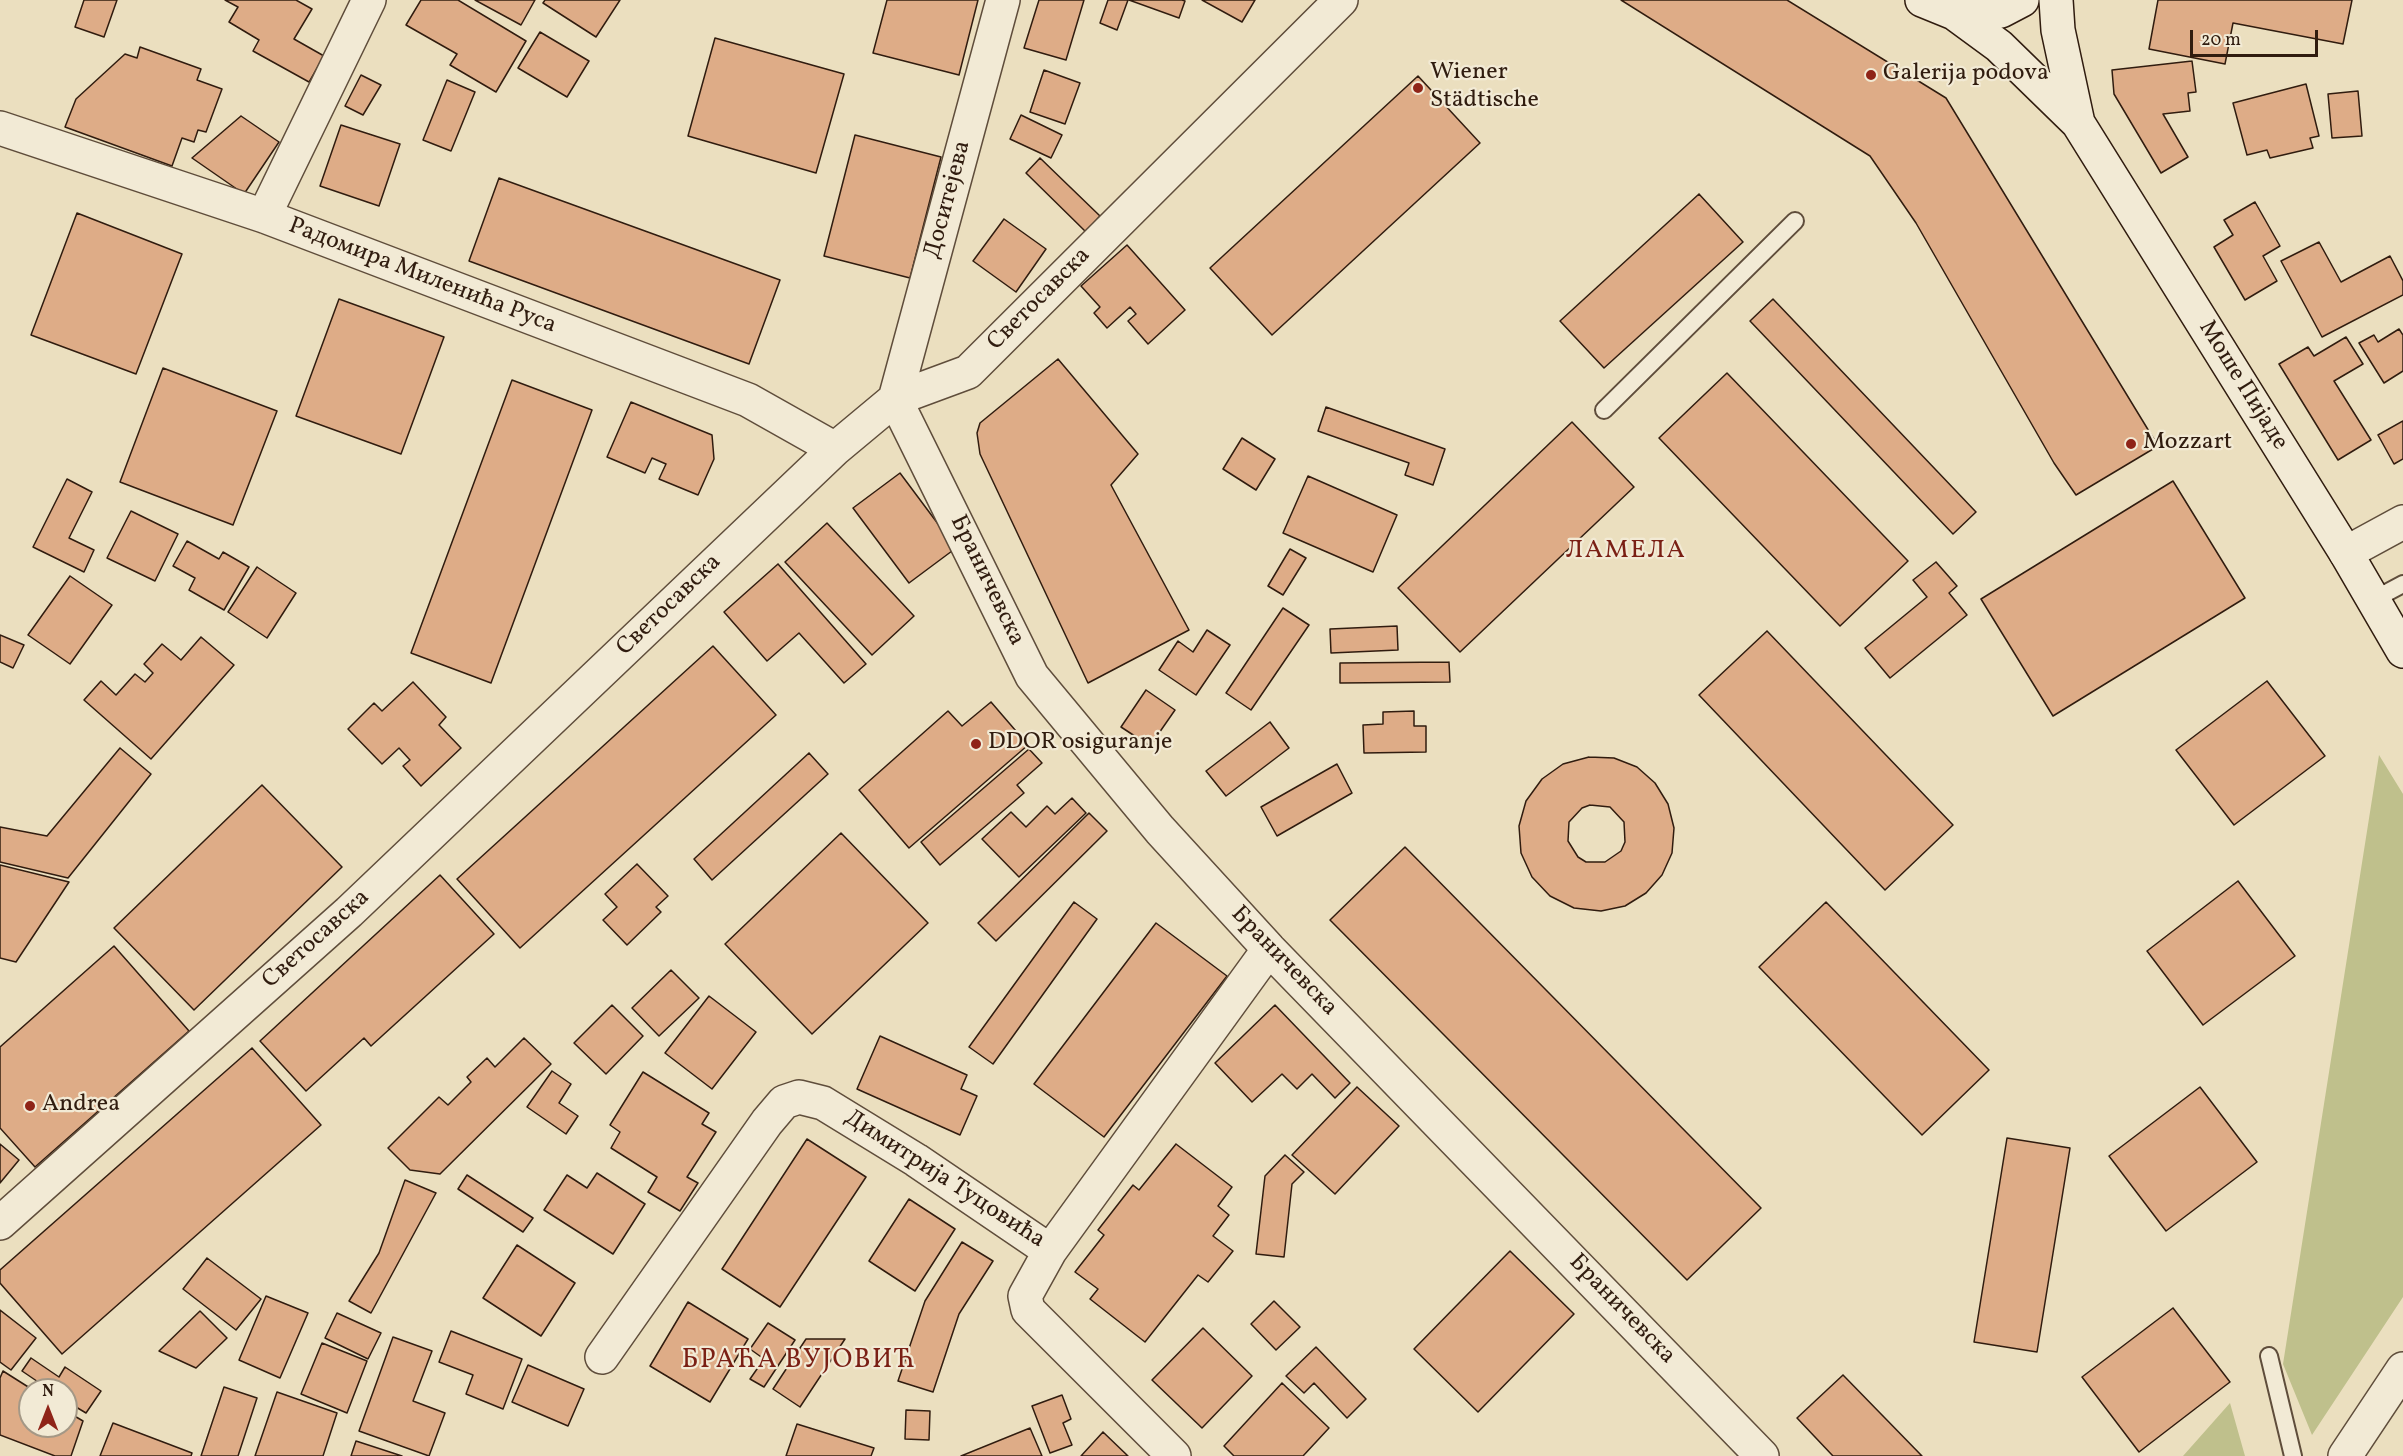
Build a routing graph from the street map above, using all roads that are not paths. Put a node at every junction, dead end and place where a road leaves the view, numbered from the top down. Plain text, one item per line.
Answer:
1 (369, 0) edge
2 (1003, 0) edge
3 (1341, 0) edge
4 (1922, 0) edge
5 (2022, 0) edge
6 (2056, 0) edge
7 (1954, 13) junction
8 (2078, 123) junction
9 (0, 128) edge
10 (264, 216) junction
11 (1795, 221) dead end
12 (895, 399) junction
13 (1604, 410) dead end
14 (835, 449) junction
15 (2403, 522) edge
16 (2346, 553) junction
17 (2403, 584) edge
18 (2373, 600) junction
19 (2403, 651) edge
20 (1269, 949) junction
21 (0, 1223) edge
22 (1050, 1251) junction
23 (2269, 1356) dead end
24 (602, 1357) dead end
25 (2403, 1368) edge
26 (1174, 1456) edge
27 (1762, 1456) edge
28 (2293, 1456) edge
29 (2345, 1456) edge

1 - 10 street
2 - 12 street, Доситејева
3 - 12 street, Светосавска
4 - 7 street, Моше Пијаде
5 - 7 street, Моше Пијаде
6 - 8 street, Моше Пијаде
7 - 8 street, Моше Пијаде
8 - 16 street, Моше Пијаде
9 - 10 street, Радомира Миленића Руса
10 - 14 street, Радомира Миленића Руса
11 - 13 lane
12 - 14 street, Светосавска
12 - 20 street, Браничевска
14 - 21 street, Светосавска
15 - 16 street
16 - 18 street, Моше Пијаде
17 - 18 lane
18 - 19 street, Моше Пијаде
20 - 22 street, Димитрија Туцовића
20 - 27 street, Браничевска
22 - 24 street, Димитрија Туцовића
22 - 26 street
23 - 28 lane
25 - 29 street

